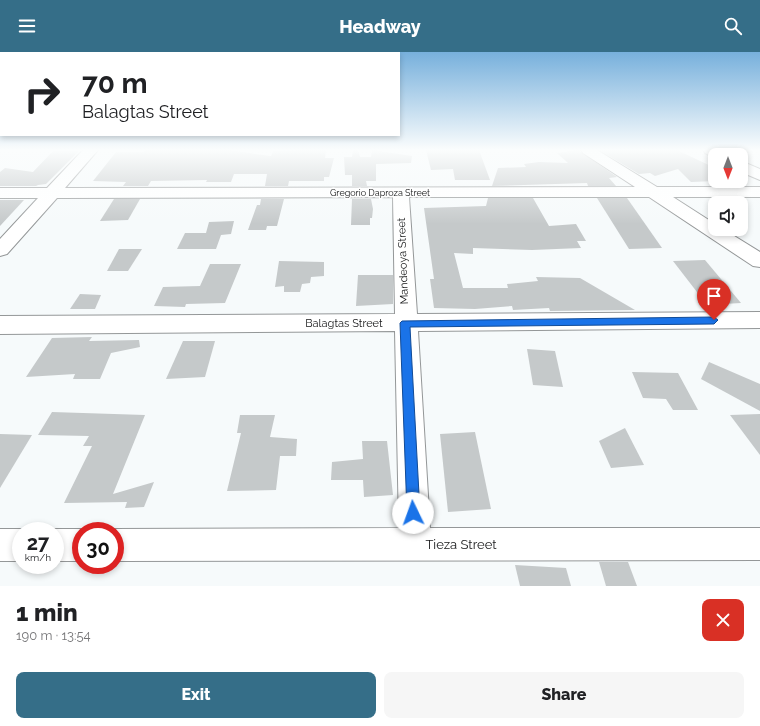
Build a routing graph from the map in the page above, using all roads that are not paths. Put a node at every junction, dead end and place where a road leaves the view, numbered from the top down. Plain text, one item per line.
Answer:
1 (68, 175) edge
2 (628, 175) edge
3 (760, 192) edge
4 (0, 193) edge
5 (52, 193) junction
6 (401, 193) junction
7 (657, 193) junction
8 (0, 250) edge
9 (760, 261) edge
10 (760, 320) edge
11 (405, 323) junction
12 (0, 325) edge
13 (415, 544) junction
14 (760, 544) edge
15 (0, 545) edge
16 (12, 545) edge
17 (124, 545) edge

1 - 5 street
2 - 7 street
3 - 7 street, Gregorio Daproza Street
4 - 5 street, Gregorio Daproza Street
5 - 6 street, Gregorio Daproza Street
5 - 8 street
6 - 7 street, Gregorio Daproza Street
6 - 11 street, Mandeoya Street
7 - 9 street
10 - 11 street, Balagtas Street
11 - 12 street, Balagtas Street
11 - 13 street, Mandeoya Street
13 - 14 street, Tieza Street
13 - 17 street, Tieza Street
15 - 16 street

